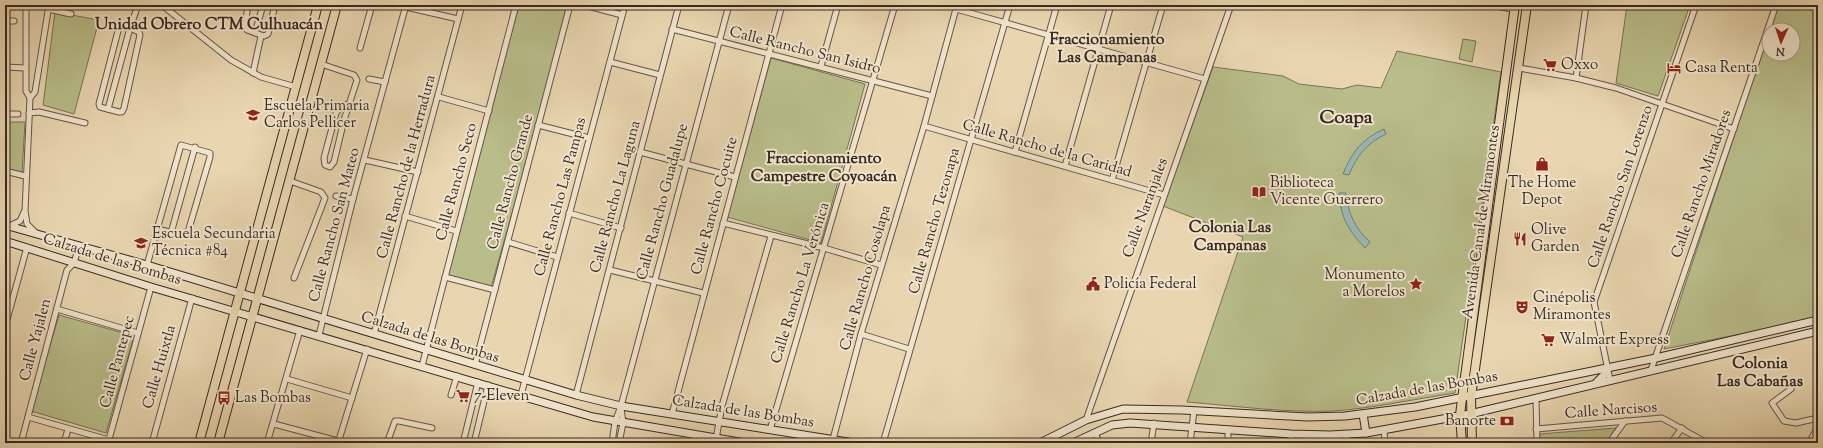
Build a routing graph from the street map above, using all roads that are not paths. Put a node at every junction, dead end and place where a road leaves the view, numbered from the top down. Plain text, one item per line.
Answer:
1 (26, 5) edge
2 (138, 5) edge
3 (162, 5) edge
4 (248, 5) edge
5 (263, 5) edge
6 (275, 5) edge
7 (318, 5) edge
8 (337, 5) edge
9 (372, 5) edge
10 (462, 5) edge
11 (516, 5) edge
12 (570, 5) edge
13 (584, 5) edge
14 (625, 5) edge
15 (679, 5) edge
16 (729, 5) edge
17 (782, 5) edge
18 (838, 5) edge
19 (895, 5) edge
20 (1010, 5) edge
21 (1057, 5) edge
22 (1111, 5) edge
23 (1163, 5) edge
24 (1231, 5) edge
25 (1493, 5) edge
26 (1527, 5) edge
27 (1586, 5) edge
28 (1696, 5) edge
29 (1776, 5) edge
30 (406, 6) edge
31 (48, 7) edge
32 (956, 7) edge
33 (1515, 7) edge
34 (71, 14) dead end
35 (622, 15) junction
36 (458, 20) junction
37 (5, 21) edge
38 (14, 21) dead end
39 (1004, 24) junction
40 (130, 28) junction
41 (672, 29) junction
42 (255, 33) junction
43 (1049, 35) junction
44 (261, 36) junction
45 (719, 41) junction
46 (360, 48) dead end
47 (1098, 49) junction
48 (768, 54) junction
49 (610, 62) junction
50 (1146, 63) junction
51 (321, 64) junction
52 (821, 66) junction
53 (5, 67) edge
54 (25, 68) junction
55 (1519, 68) junction
56 (253, 73) junction
57 (660, 75) junction
58 (1576, 78) junction
59 (369, 79) dead end
60 (1205, 79) junction
61 (873, 81) junction
62 (385, 82) junction
63 (296, 86) junction
64 (932, 96) junction
65 (439, 97) junction
66 (30, 98) junction
67 (349, 104) junction
68 (1662, 105) junction
69 (108, 109) junction
70 (489, 111) junction
71 (29, 113) junction
72 (5, 114) edge
73 (18, 114) dead end
74 (85, 123) dead end
75 (538, 125) junction
76 (924, 126) junction
77 (1734, 130) junction
78 (589, 138) junction
79 (971, 140) junction
80 (195, 147) junction
81 (640, 152) junction
82 (1015, 152) junction
83 (365, 160) junction
84 (686, 164) junction
85 (1065, 166) junction
86 (5, 171) edge
87 (418, 172) junction
88 (25, 176) junction
89 (735, 177) junction
90 (1112, 180) junction
91 (290, 181) junction
92 (336, 196) dead end
93 (1164, 196) junction
94 (353, 199) junction
95 (25, 211) junction
96 (569, 213) junction
97 (405, 216) junction
98 (723, 223) junction
99 (7, 225) edge
100 (621, 228) junction
101 (157, 229) junction
102 (456, 230) junction
103 (171, 233) junction
104 (39, 234) junction
105 (772, 236) junction
106 (5, 241) edge
107 (508, 242) junction
108 (79, 246) junction
109 (27, 247) junction
110 (824, 248) junction
111 (557, 256) junction
112 (74, 263) junction
113 (147, 265) junction
114 (881, 265) junction
115 (610, 270) junction
116 (445, 277) junction
117 (294, 278) dead end
118 (654, 282) junction
119 (151, 287) junction
120 (495, 290) junction
121 (239, 293) junction
122 (703, 293) junction
123 (192, 298) junction
124 (258, 299) junction
125 (57, 309) junction
126 (235, 311) junction
127 (254, 316) junction
128 (323, 319) junction
129 (1818, 320) edge
130 (5, 327) edge
131 (300, 330) junction
132 (1818, 331) edge
133 (138, 333) junction
134 (374, 334) junction
135 (861, 334) junction
136 (319, 335) junction
137 (367, 349) junction
138 (909, 349) junction
139 (426, 350) junction
140 (1656, 358) junction
141 (475, 365) junction
142 (422, 366) junction
143 (1607, 367) junction
144 (1652, 370) junction
145 (457, 376) junction
146 (287, 379) junction
147 (525, 380) junction
148 (1610, 380) junction
149 (478, 382) junction
150 (1594, 384) junction
151 (488, 385) junction
152 (1791, 390) dead end
153 (451, 395) dead end
154 (521, 395) junction
155 (576, 395) junction
156 (1471, 397) junction
157 (352, 398) junction
158 (1536, 398) junction
159 (1462, 399) junction
160 (621, 406) junction
161 (1194, 411) junction
162 (672, 414) junction
163 (1363, 414) junction
164 (1470, 414) junction
165 (1460, 415) junction
166 (28, 417) junction
167 (1818, 418) edge
168 (1086, 420) junction
169 (719, 421) junction
170 (1625, 421) junction
171 (619, 422) junction
172 (274, 424) junction
173 (1154, 424) junction
174 (1192, 426) junction
175 (1818, 427) edge
176 (432, 428) dead end
177 (1682, 428) junction
178 (68, 429) junction
179 (1536, 429) junction
180 (770, 430) junction
181 (1228, 430) junction
182 (1384, 430) junction
183 (1095, 432) junction
184 (1366, 433) junction
185 (1291, 434) junction
186 (1346, 434) junction
187 (465, 435) junction
188 (695, 435) junction
189 (1088, 435) junction
190 (716, 438) junction
191 (475, 440) edge
192 (833, 441) edge
193 (109, 442) edge
194 (338, 442) edge
195 (732, 442) edge
196 (21, 443) edge
197 (64, 443) edge
198 (152, 443) edge
199 (199, 443) edge
200 (218, 443) edge
201 (267, 443) edge
202 (387, 443) edge
203 (463, 443) edge
204 (612, 443) edge
205 (619, 443) edge
206 (694, 443) edge
207 (745, 443) edge
208 (854, 443) edge
209 (883, 443) edge
210 (1040, 443) edge
211 (1073, 443) edge
212 (1091, 443) edge
213 (1099, 443) edge
214 (1151, 443) edge
215 (1190, 443) edge
216 (1228, 443) edge
217 (1273, 443) edge
218 (1280, 443) edge
219 (1291, 443) edge
220 (1347, 443) edge
221 (1385, 443) edge
222 (1462, 443) edge
223 (1472, 443) edge
224 (1537, 443) edge
225 (1609, 443) edge
226 (1672, 443) edge
227 (1706, 443) edge
228 (1809, 443) edge

1 - 54 street
2 - 40 street
3 - 56 street
4 - 42 street
5 - 42 street
6 - 44 street
7 - 63 main road
8 - 51 main road
9 - 46 street
10 - 36 street, Calle Rancho de la Herradura
11 - 70 street, Calle Rancho Seco
12 - 75 street, Calle Rancho Grande
13 - 35 street
14 - 35 street, Calle Rancho Las Pampas
15 - 41 street, Calle Rancho La Laguna
16 - 45 street, Calle Rancho Guadalupe
17 - 48 street, Calle Rancho Cocuite
18 - 52 street
19 - 61 street, Calle Rancho La Verónica
20 - 39 street, Calle Rancho Tezonapa
21 - 43 street
22 - 47 street
23 - 50 street
24 - 60 street, Calle Naranjales
25 - 33 street
26 - 55 main road, Avenida Canal de Miramontes
27 - 58 street
28 - 68 street, Calle Rancho San Lorenzo
29 - 77 street, Calle Rancho Miradores
30 - 36 street
30 - 62 street, Calle Rancho San Mateo
31 - 34 street
31 - 66 street
32 - 39 street
32 - 64 street, Calle Rancho Cosolapa
33 - 159 main road, Avenida Canal de Miramontes
35 - 49 street, Calle Rancho Las Pampas
36 - 65 street, Calle Rancho de la Herradura
37 - 38 street
39 - 43 street
39 - 79 street, Calle Rancho Tezonapa
40 - 69 street
40 - 69 street
40 - 69 street
41 - 45 street, Calle Rancho San Isidro
41 - 57 street, Calle Rancho La Laguna
42 - 44 street
43 - 47 street
43 - 82 street
44 - 56 street
45 - 48 street, Calle Rancho San Isidro
45 - 84 street, Calle Rancho Guadalupe
47 - 50 street
47 - 85 street
48 - 52 street, Calle Rancho San Isidro
48 - 89 street, Calle Rancho Cocuite
49 - 57 street
49 - 78 street, Calle Rancho Las Pampas
50 - 60 street
50 - 90 street
51 - 67 street
51 - 91 main road
52 - 61 street, Calle Rancho San Isidro
53 - 54 street
54 - 66 street
55 - 58 street
55 - 156 main road, Avenida Canal de Miramontes
56 - 63 street
57 - 81 street, Calle Rancho La Laguna
58 - 68 street
59 - 62 street
60 - 93 street, Calle Naranjales
61 - 64 street, Calle Rancho San Isidro
61 - 110 street, Calle Rancho La Verónica
62 - 83 street, Calle Rancho San Mateo
63 - 121 main road
64 - 76 street, Calle Rancho Cosolapa
65 - 70 street
65 - 87 street, Calle Rancho de la Herradura
66 - 71 street
67 - 67 street
68 - 77 street
68 - 143 street, Calle Rancho San Lorenzo
70 - 102 street, Calle Rancho Seco
71 - 74 street
71 - 88 street
72 - 73 street
75 - 78 street
75 - 107 street, Calle Rancho Grande
76 - 79 street, Calle Rancho de la Caridad
76 - 114 street, Calle Rancho Cosolapa
77 - 140 street, Calle Rancho Miradores
78 - 96 street, Calle Rancho Las Pampas
79 - 82 street, Calle Rancho de la Caridad
79 - 138 street, Calle Rancho Tezonapa
80 - 101 street
80 - 103 street
80 - 103 street
81 - 84 street
81 - 100 street, Calle Rancho La Laguna
82 - 85 street, Calle Rancho de la Caridad
83 - 87 street
83 - 94 street, Calle Rancho San Mateo
84 - 89 street
84 - 118 street, Calle Rancho Guadalupe
85 - 90 street, Calle Rancho de la Caridad
86 - 88 street
87 - 97 street, Calle Rancho de la Herradura
88 - 95 street
89 - 98 street, Calle Rancho Cocuite
90 - 93 street, Calle Rancho de la Caridad
91 - 117 street
91 - 124 main road
92 - 94 street
93 - 168 street, Calle Naranjales
94 - 128 street, Calle Rancho San Mateo
95 - 99 street
95 - 104 street
96 - 100 street
96 - 111 street, Calle Rancho Las Pampas
97 - 102 street
97 - 134 street, Calle Rancho de la Herradura
98 - 105 street
98 - 122 street, Calle Rancho Cocuite
99 - 104 main road, Calzada de las Bombas
100 - 115 street, Calle Rancho La Laguna
101 - 103 street
101 - 113 street
102 - 116 street, Calle Rancho Seco
104 - 108 main road, Calzada de las Bombas
105 - 110 street
105 - 169 street
106 - 109 main road, Calzada de las Bombas
107 - 111 street
107 - 120 street, Calle Rancho Grande
108 - 112 street, Calle Yajalen
108 - 113 main road, Calzada de las Bombas
109 - 112 main road, Calzada de las Bombas
109 - 130 street
110 - 114 street
110 - 180 street, Calle Rancho La Verónica
111 - 147 street, Calle Rancho Las Pampas
112 - 119 main road, Calzada de las Bombas
112 - 125 street, Calle Yajalen
113 - 121 main road, Calzada de las Bombas
114 - 135 street, Calle Rancho Cosolapa
115 - 118 street
115 - 155 street, Calle Rancho La Laguna
116 - 120 street
116 - 139 street, Calle Rancho Seco
118 - 122 street
118 - 160 street, Calle Rancho Guadalupe
119 - 123 main road, Calzada de las Bombas
119 - 133 street, Calle Pantepec
120 - 141 street, Calle Rancho Grande
121 - 124 main road, Calzada de las Bombas
121 - 126 main road
122 - 162 street, Calle Rancho Cocuite
123 - 126 main road, Calzada de las Bombas
123 - 198 street, Calle Huixtla
124 - 127 main road
124 - 128 main road, Calzada de las Bombas
125 - 133 street
125 - 166 street, Calle Yajalen
126 - 127 main road, Calzada de las Bombas
126 - 199 main road
127 - 131 main road, Calzada de las Bombas
127 - 200 main road
128 - 134 main road, Calzada de las Bombas
128 - 136 street, Calle Rancho San Mateo
129 - 140 main road, Calzada de las Bombas
131 - 136 main road, Calzada de las Bombas
131 - 146 street
132 - 144 main road, Calzada de las Bombas
133 - 193 street, Calle Pantepec
134 - 139 main road, Calzada de las Bombas
135 - 138 street
135 - 192 street, Calle Rancho Cosolapa
136 - 137 main road, Calzada de las Bombas
137 - 142 main road, Calzada de las Bombas
137 - 157 street
138 - 209 street, Calle Rancho Tezonapa
139 - 141 main road, Calzada de las Bombas
139 - 142 street, Calle Rancho Seco
140 - 143 main road, Calzada de las Bombas
140 - 144 street, Calle Rancho Miradores
141 - 147 main road, Calzada de las Bombas
142 - 145 main road, Calzada de las Bombas
143 - 148 street, Calle Rancho San Lorenzo
143 - 150 main road
143 - 156 main road, Calzada de las Bombas
144 - 148 main road, Calzada de las Bombas
145 - 149 main road, Calzada de las Bombas
145 - 153 street
146 - 157 street
146 - 172 street
147 - 154 street, Calle Rancho Las Pampas
147 - 155 main road, Calzada de las Bombas
148 - 150 main road, Calzada de las Bombas
149 - 151 main road, Calzada de las Bombas
149 - 187 street
150 - 158 main road, Calzada de las Bombas
151 - 154 main road, Calzada de las Bombas
151 - 191 street
152 - 167 street
154 - 171 main road, Calzada de las Bombas
155 - 160 main road, Calzada de las Bombas
156 - 159 main road, Calzada de las Bombas
156 - 164 main road, Avenida Canal de Miramontes
157 - 194 street
158 - 164 main road, Calzada de las Bombas
158 - 179 street
159 - 163 main road, Calzada de las Bombas
159 - 165 main road, Avenida Canal de Miramontes
160 - 162 main road, Calzada de las Bombas
160 - 171 street
161 - 163 main road, Calzada de las Bombas
161 - 168 main road, Calzada de las Bombas
161 - 174 street
162 - 169 main road, Calzada de las Bombas
163 - 184 main road
164 - 165 main road, Calzada de las Bombas
164 - 223 main road, Avenida Canal de Miramontes
165 - 182 main road, Calzada de las Bombas
165 - 222 main road, Avenida Canal de Miramontes
166 - 178 street
166 - 196 street, Calle Yajalen
168 - 210 main road, Calzada de las Bombas
169 - 180 main road, Calzada de las Bombas
169 - 190 street
170 - 177 street, Calle Narcisos
170 - 179 street, Calle Narcisos
170 - 225 street
171 - 188 main road, Calzada de las Bombas
171 - 204 street
171 - 205 street
172 - 194 street
172 - 201 street
173 - 174 main road, Calzada de las Bombas
173 - 183 main road, Calzada de las Bombas
173 - 214 street
174 - 181 main road, Calzada de las Bombas
174 - 215 street
175 - 228 street
176 - 202 street
177 - 226 street
177 - 227 street, Calle Narcisos
178 - 193 street
178 - 197 street
179 - 224 street
180 - 192 main road, Calzada de las Bombas
181 - 185 main road, Calzada de las Bombas
181 - 216 street
182 - 184 main road, Calzada de las Bombas
182 - 221 street
183 - 189 main road, Calzada de las Bombas
183 - 213 street
184 - 186 main road, Calzada de las Bombas
185 - 186 main road, Calzada de las Bombas
185 - 219 street
186 - 220 street
187 - 191 street
187 - 203 street
188 - 190 main road, Calzada de las Bombas
188 - 206 street
189 - 211 main road, Calzada de las Bombas
189 - 212 street
190 - 195 main road, Calzada de las Bombas
192 - 208 main road, Calzada de las Bombas
195 - 207 main road, Calzada de las Bombas
217 - 218 street

